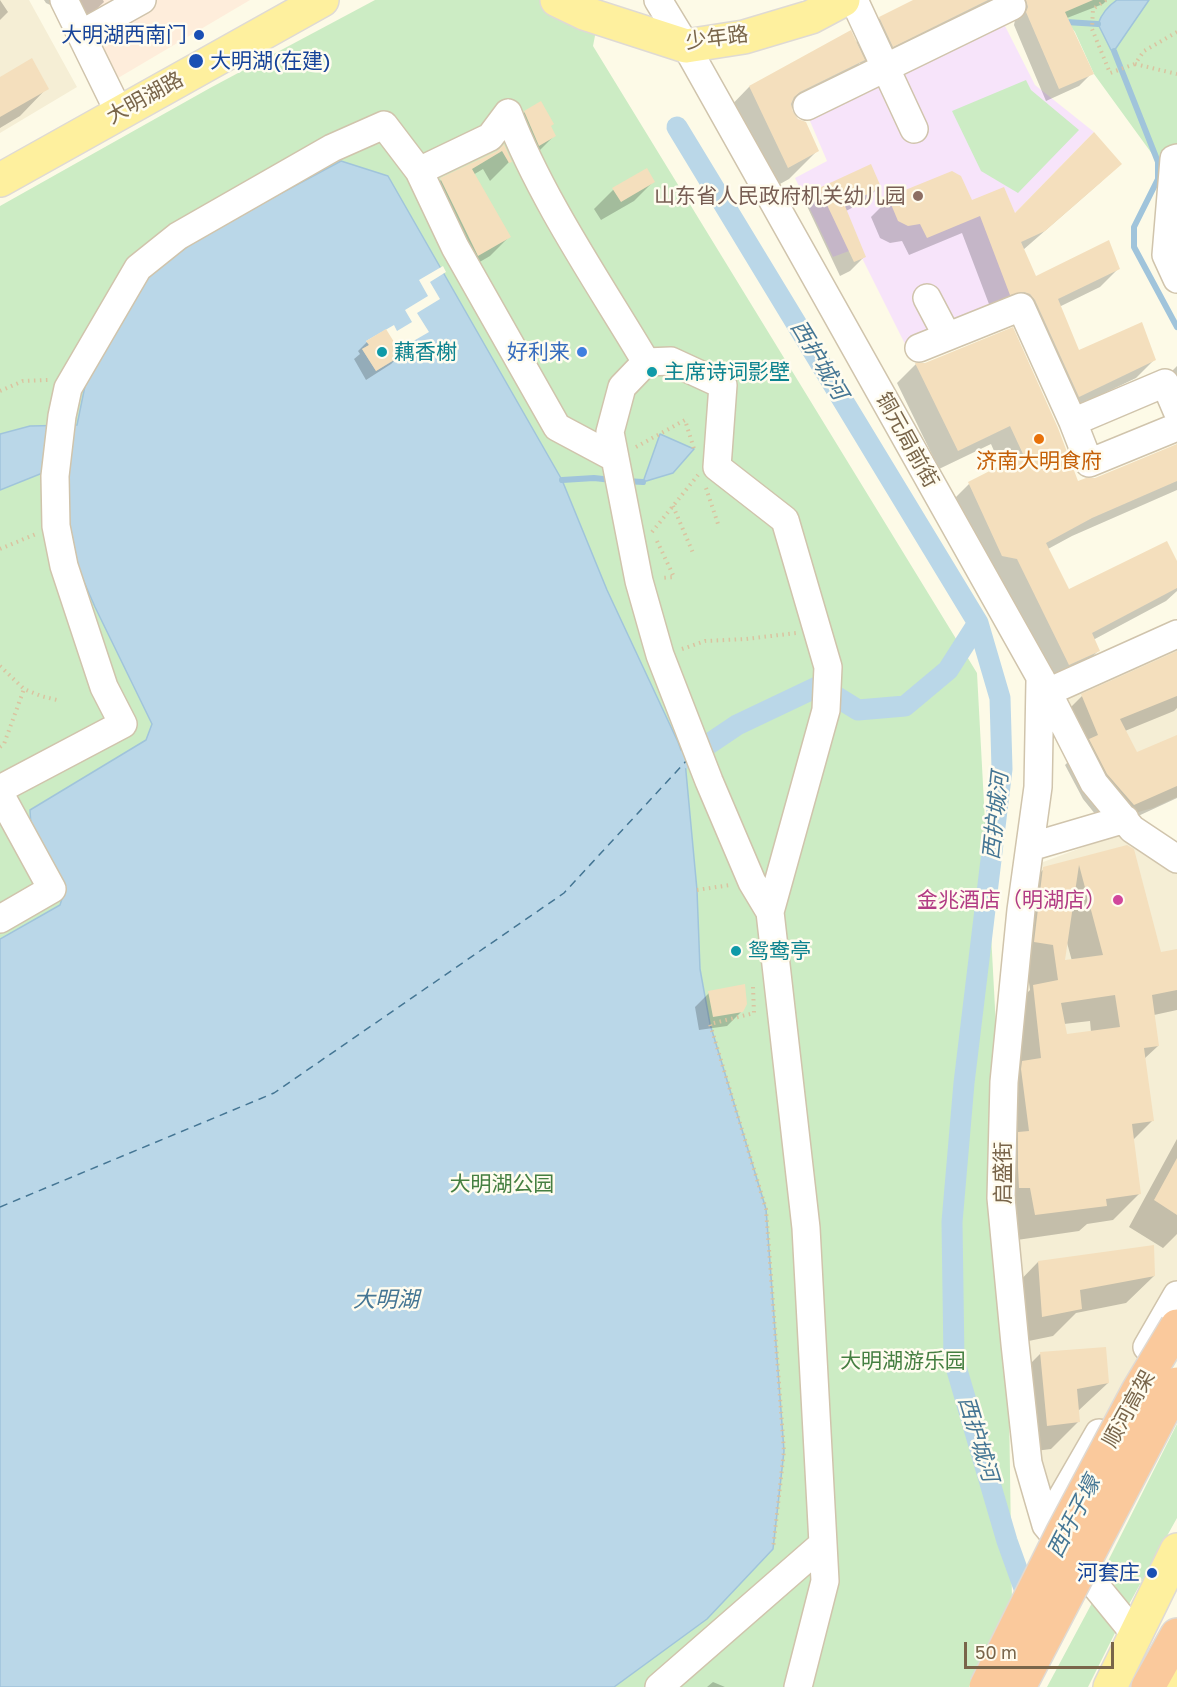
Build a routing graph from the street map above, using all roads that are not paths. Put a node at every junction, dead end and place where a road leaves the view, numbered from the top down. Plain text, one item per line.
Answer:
1 (64, 0) edge
2 (142, 0) edge
3 (283, 0) edge
4 (322, 0) edge
5 (557, 0) edge
6 (658, 0) edge
7 (843, 0) edge
8 (854, 0) edge
9 (1012, 6) dead end
10 (81, 34) junction
11 (686, 46) junction
12 (885, 69) junction
13 (112, 98) junction
14 (807, 106) dead end
15 (914, 129) dead end
16 (1177, 158) edge
17 (0, 162) edge
18 (419, 171) junction
19 (0, 180) edge
20 (1177, 279) edge
21 (927, 298) dead end
22 (947, 336) junction
23 (919, 348) dead end
24 (646, 362) junction
25 (1177, 411) edge
26 (1073, 422) junction
27 (1177, 427) edge
28 (616, 462) junction
29 (1177, 634) edge
30 (1044, 684) junction
31 (0, 789) edge
32 (0, 794) edge
33 (1125, 819) junction
34 (1030, 847) junction
35 (1177, 859) edge
36 (770, 912) junction
37 (0, 919) edge
38 (1177, 1295) edge
39 (1177, 1326) edge
40 (1177, 1384) edge
41 (1046, 1525) junction
42 (823, 1544) junction
43 (1177, 1550) edge
44 (1135, 1634) junction
45 (1177, 1635) edge
46 (1177, 1671) edge
47 (659, 1687) edge
48 (798, 1687) edge
49 (986, 1687) edge
50 (1019, 1687) edge
51 (1110, 1687) edge
52 (1148, 1687) edge
53 (1168, 1687) edge

1 - 10 street
2 - 10 street
3 - 13 main road, 大明湖路
4 - 19 main road, 大明湖路
5 - 11 main road, 少年路
6 - 11 street, 铜元局前街
7 - 11 main road, 少年路
8 - 12 street
9 - 12 street
10 - 13 street
11 - 30 street, 铜元局前街
12 - 14 street
12 - 15 street
13 - 17 main road, 大明湖路
16 - 20 street
18 - 24 street
18 - 28 street
18 - 31 street
21 - 22 street
22 - 23 street
22 - 26 street
24 - 28 street
24 - 36 street
25 - 26 street
26 - 27 street
28 - 36 street
29 - 30 street
30 - 33 street, 铜元局前街
30 - 34 street, 启盛街
32 - 37 street
33 - 34 street
33 - 35 street, 铜元局前街
34 - 41 street, 启盛街
36 - 42 street
38 - 41 street
39 - 49 highway, 顺河高架, bridge
40 - 50 highway, 顺河高架, bridge
41 - 44 street, 启盛街, bridge
42 - 47 street
42 - 48 street
43 - 44 main road
44 - 51 main road
45 - 52 highway
46 - 53 main road

